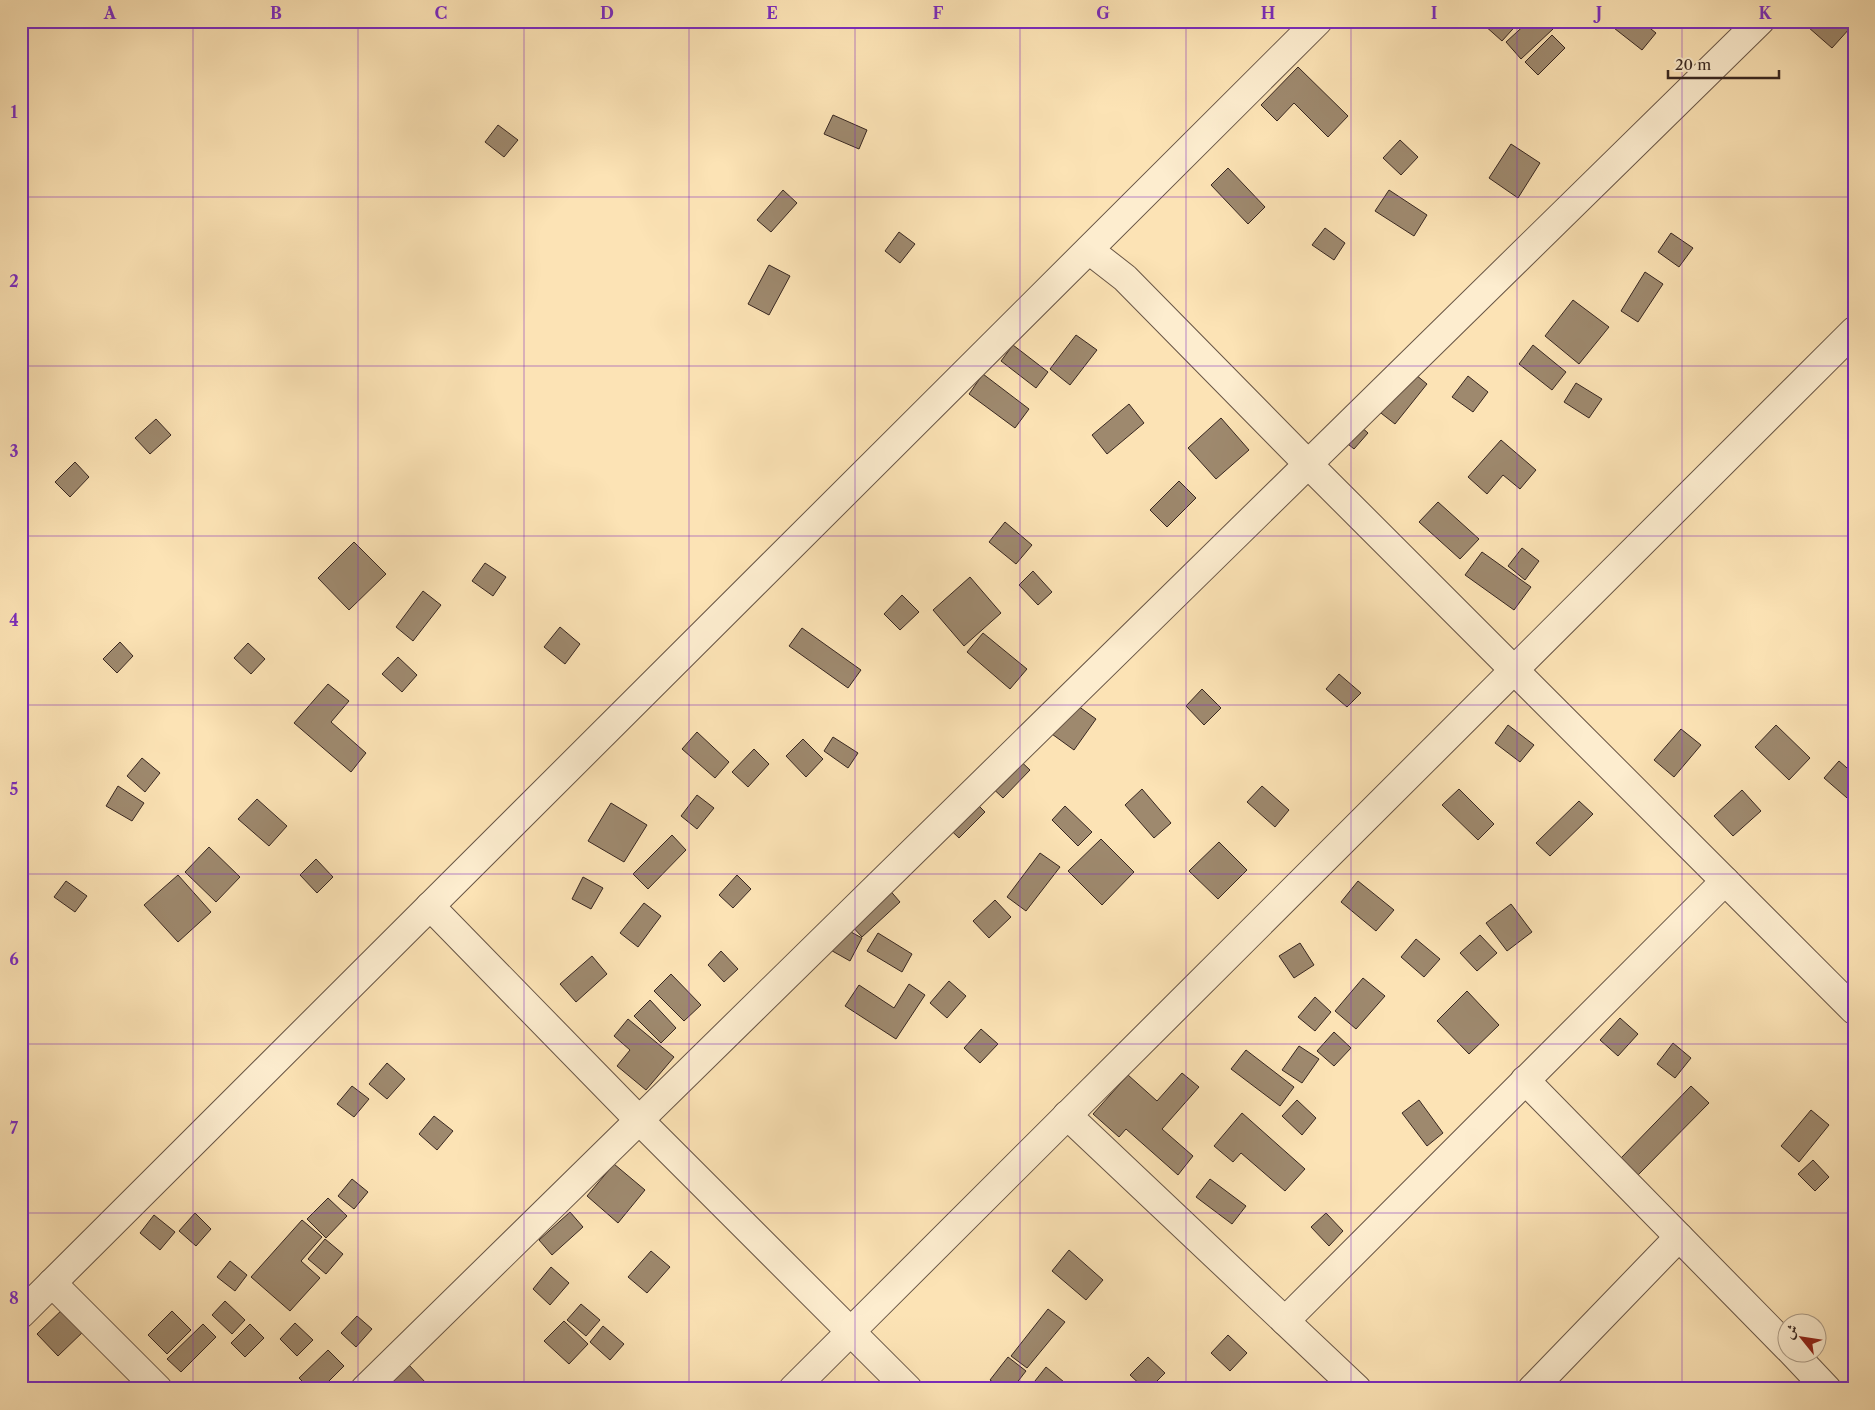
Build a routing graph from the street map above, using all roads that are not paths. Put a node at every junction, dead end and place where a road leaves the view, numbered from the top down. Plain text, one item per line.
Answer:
1 (1318, 21) edge
2 (1760, 21) edge
3 (1089, 250) junction
4 (1854, 331) edge
5 (1308, 464) junction
6 (1515, 669) junction
7 (1725, 881) junction
8 (430, 906) junction
9 (1854, 1010) edge
10 (1525, 1080) junction
11 (1068, 1115) junction
12 (639, 1120) junction
13 (1679, 1238) junction
14 (52, 1283) junction
15 (21, 1314) edge
16 (1285, 1321) junction
17 (851, 1331) junction
18 (1778, 1338) edge
19 (1801, 1362) edge
20 (158, 1389) edge
21 (365, 1389) edge
22 (793, 1389) edge
23 (908, 1389) edge
24 (1357, 1389) edge
25 (1532, 1389) edge
26 (1827, 1389) edge

1 - 3 street
2 - 5 street
3 - 5 street
3 - 8 street
4 - 6 street
5 - 6 street
5 - 12 street
6 - 7 street
6 - 11 street
7 - 9 street
7 - 10 street
8 - 12 street
8 - 14 street
10 - 13 street
10 - 16 street
11 - 16 street
11 - 17 street
12 - 17 street
12 - 21 street
13 - 18 street
13 - 25 street
14 - 15 street
14 - 20 street
16 - 24 street
17 - 22 street
17 - 23 street
19 - 26 street

